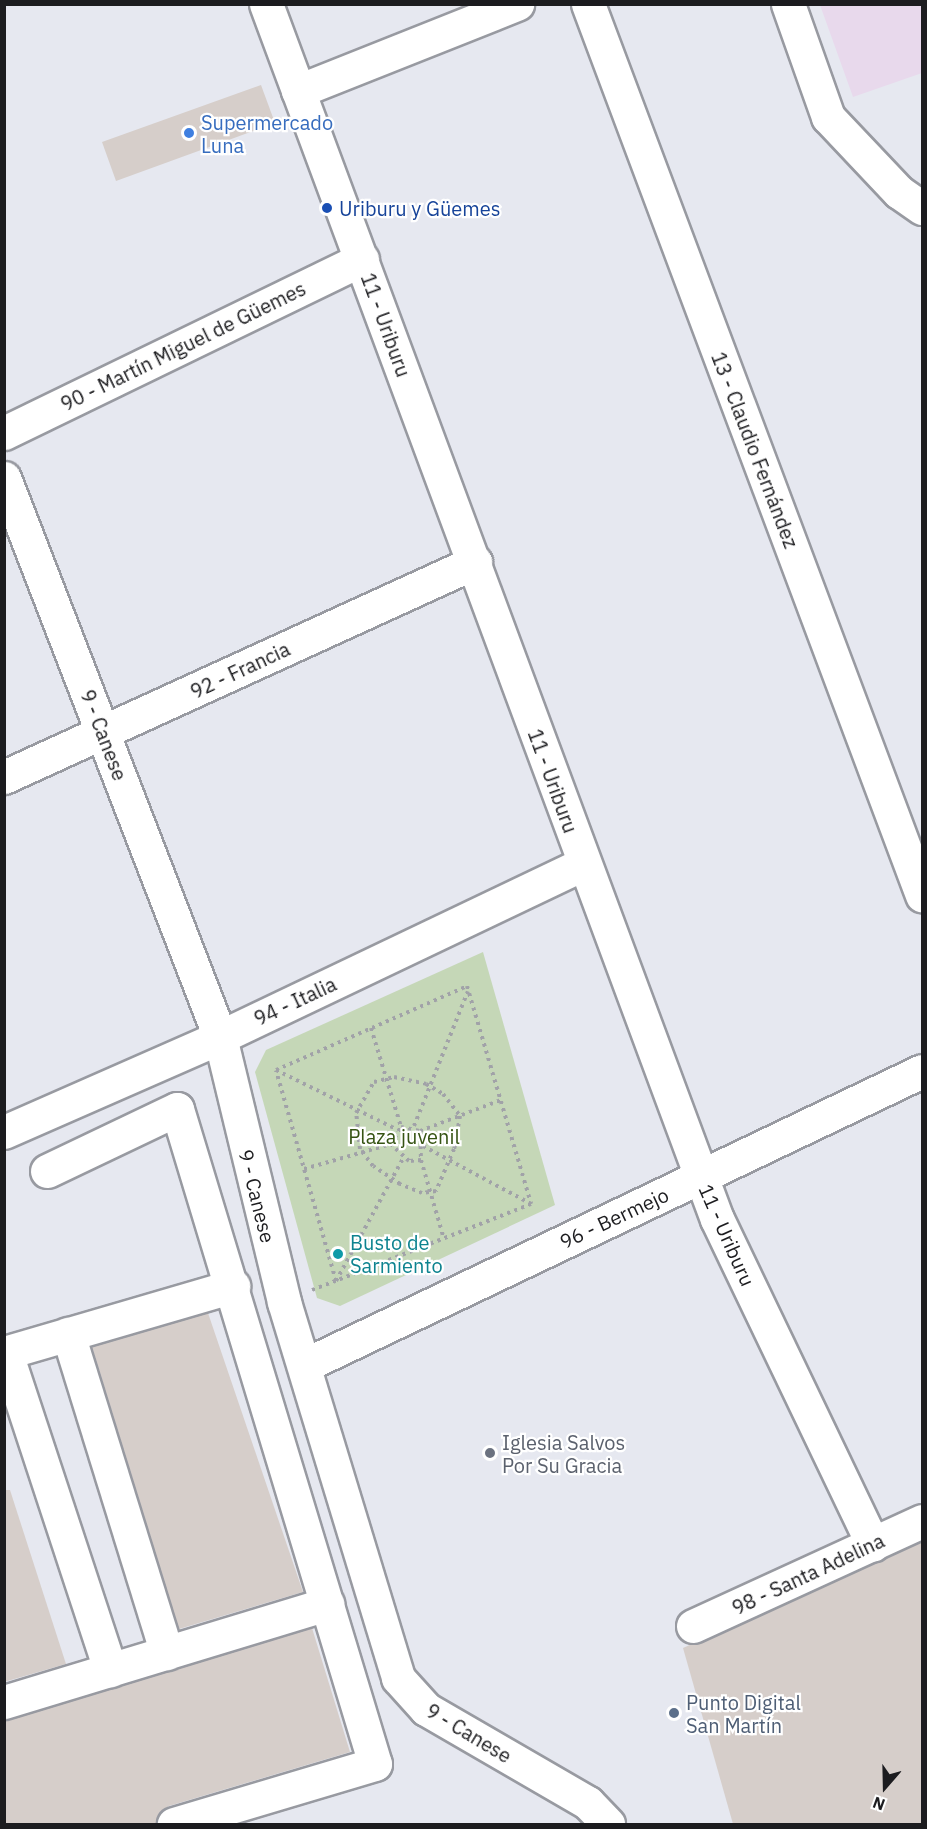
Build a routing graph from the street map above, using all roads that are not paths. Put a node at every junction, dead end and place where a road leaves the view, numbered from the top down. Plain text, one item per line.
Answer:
1 (266, 4) edge
2 (517, 4) edge
3 (588, 4) edge
4 (788, 4) edge
5 (298, 91) junction
6 (922, 208) edge
7 (362, 259) junction
8 (4, 433) edge
9 (4, 478) edge
10 (475, 562) junction
11 (104, 733) junction
12 (4, 777) edge
13 (583, 864) junction
14 (922, 895) edge
15 (220, 1037) junction
16 (922, 1071) edge
17 (4, 1132) edge
18 (47, 1171) dead end
19 (701, 1176) junction
20 (233, 1286) junction
21 (68, 1334) junction
22 (5, 1353) edge
23 (305, 1365) junction
24 (922, 1521) edge
25 (873, 1544) junction
26 (327, 1604) junction
27 (693, 1626) dead end
28 (167, 1653) junction
29 (110, 1670) junction
30 (4, 1702) edge
31 (174, 1824) edge
32 (608, 1824) edge

1 - 5 street, 11 - Uriburu
2 - 5 street
3 - 14 street, 13 - Claudio Fernández
4 - 6 street
5 - 7 street, 11 - Uriburu
7 - 8 street, 90 - Martín Miguel de Güemes
7 - 10 street, 11 - Uriburu
9 - 11 street, 9 - Canese
10 - 11 street, 92 - Francia
10 - 13 street, 11 - Uriburu
11 - 12 street, 92 - Francia
11 - 15 street, 9 - Canese
13 - 15 street, 94 - Italia
13 - 19 street, 11 - Uriburu
15 - 17 street, 94 - Italia
15 - 23 street, 9 - Canese
16 - 19 street, 96 - Bermejo
18 - 20 street
19 - 23 street, 96 - Bermejo
19 - 25 street, 11 - Uriburu
20 - 21 street
20 - 26 street
21 - 22 street
21 - 28 street
22 - 29 street
23 - 32 street, 9 - Canese
24 - 25 street, 98 - Santa Adelina
25 - 27 street, 98 - Santa Adelina
26 - 28 street
26 - 31 street
28 - 29 street
29 - 30 street

